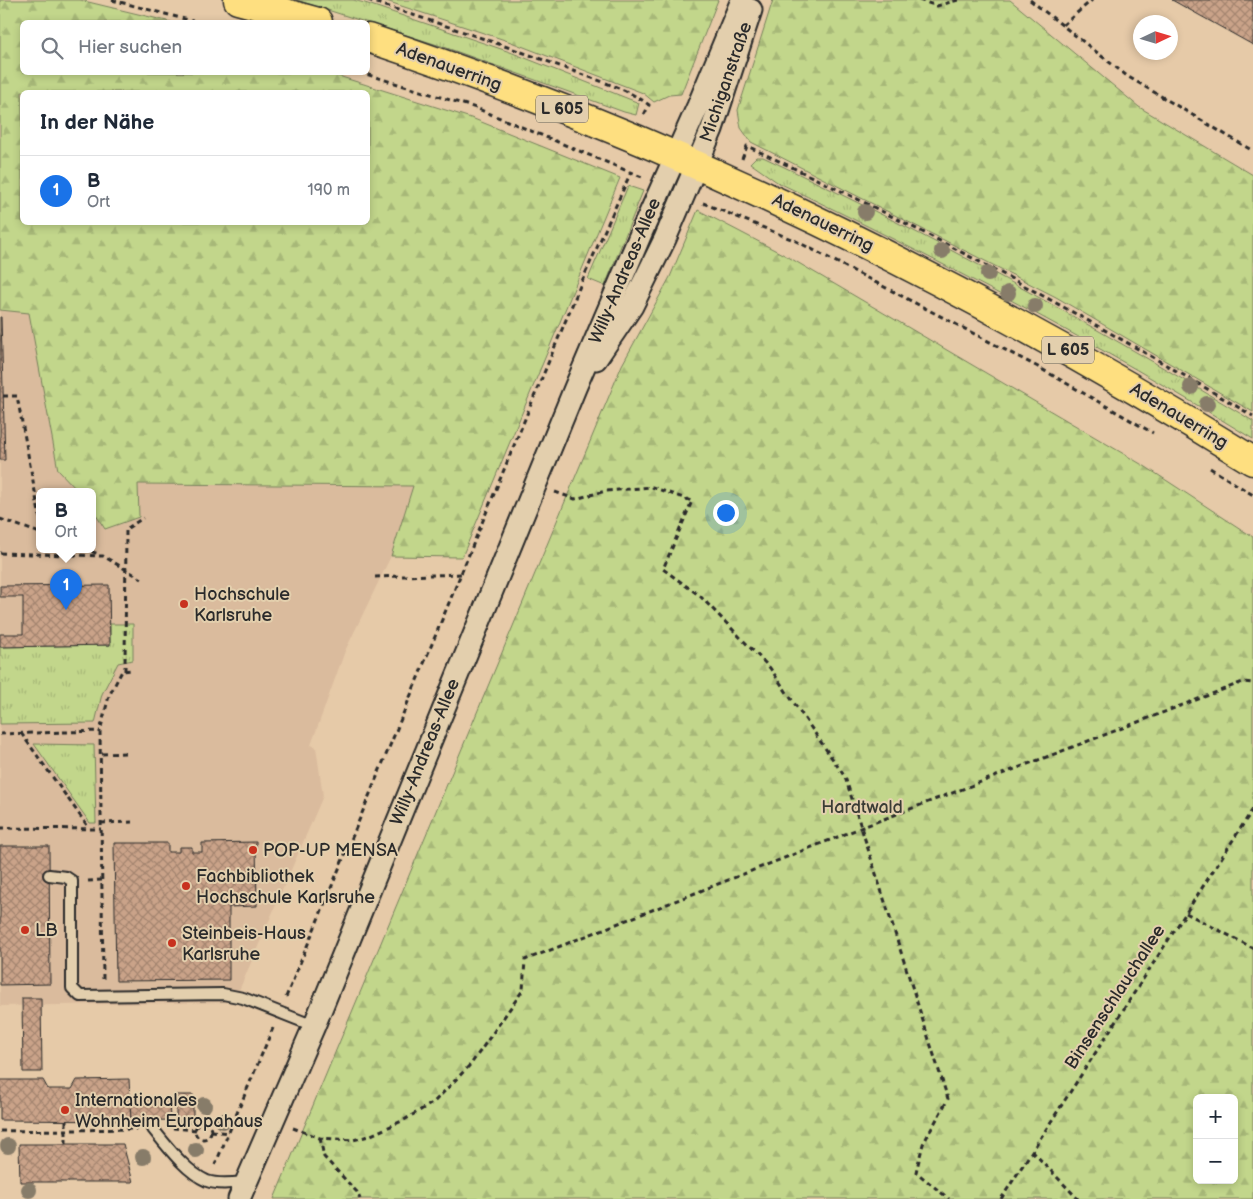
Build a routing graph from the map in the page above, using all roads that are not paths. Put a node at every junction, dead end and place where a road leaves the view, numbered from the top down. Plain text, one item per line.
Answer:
1 (238, 0) edge
2 (742, 0) edge
3 (754, 0) edge
4 (311, 20) edge
5 (370, 39) edge
6 (686, 159) junction
7 (575, 388) junction
8 (1253, 461) edge
9 (49, 875) dead end
10 (314, 1026) junction
11 (153, 1129) road end
12 (243, 1191) edge

1 - 4 main road
2 - 6 street, Michiganstraße
3 - 6 street, Michiganstraße
5 - 6 main road, Adenauerring / L 605
6 - 7 street, Willy-Andreas-Allee
6 - 7 street, Willy-Andreas-Allee
6 - 8 main road, Adenauerring / L 605
7 - 10 street, Willy-Andreas-Allee
9 - 10 lane
10 - 12 street, Willy-Andreas-Allee
11 - 12 lane

